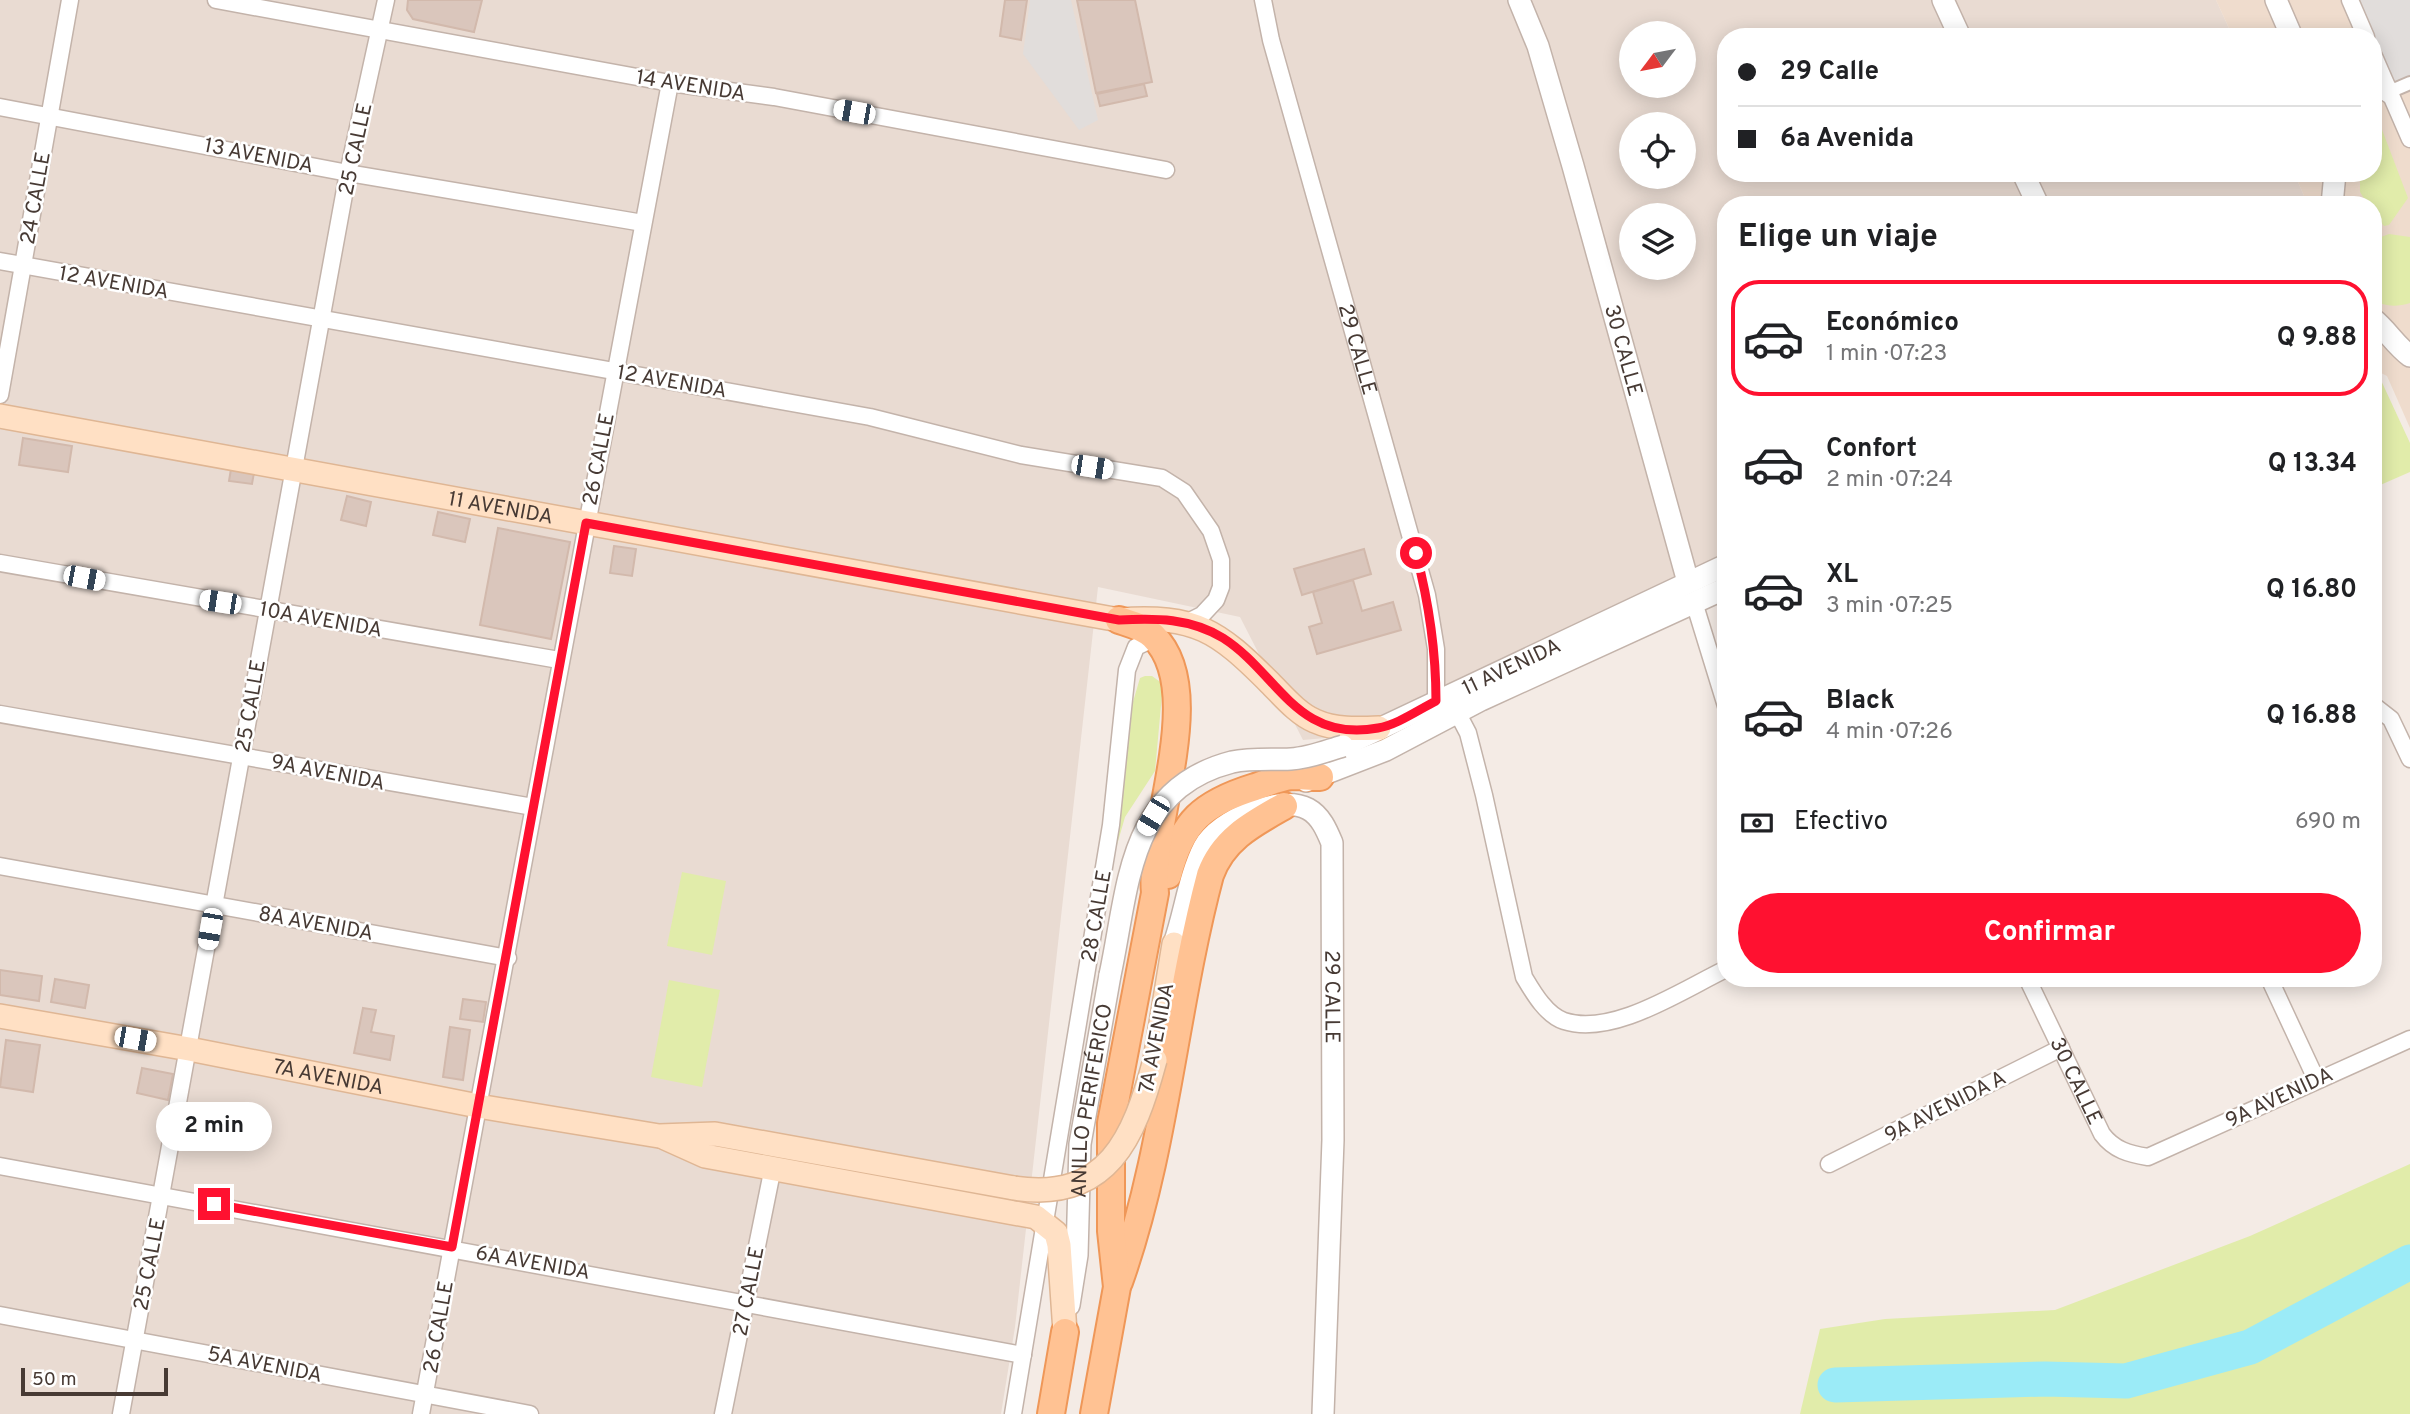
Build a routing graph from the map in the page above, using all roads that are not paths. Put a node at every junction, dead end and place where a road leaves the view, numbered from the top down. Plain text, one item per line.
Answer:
1 (70, 0) edge
2 (216, 0) edge
3 (386, 0) edge
4 (1263, 0) edge
5 (1519, 0) edge
6 (1943, 0) edge
7 (2276, 0) edge
8 (2350, 0) edge
9 (1956, 28) edge
10 (2288, 28) edge
11 (2362, 28) edge
12 (382, 29) junction
13 (670, 83) junction
14 (2410, 83) edge
15 (2382, 85) edge
16 (2382, 87) edge
17 (0, 107) edge
18 (49, 116) junction
19 (2410, 139) edge
20 (1166, 170) dead end
21 (348, 173) junction
22 (643, 223) junction
23 (0, 261) edge
24 (23, 265) junction
25 (323, 319) junction
26 (2382, 326) edge
27 (2382, 342) edge
28 (2402, 350) edge
29 (615, 371) junction
30 (0, 395) edge
31 (0, 416) edge
32 (293, 469) junction
33 (586, 523) junction
34 (0, 563) edge
35 (1717, 572) edge
36 (1717, 589) edge
37 (1691, 592) junction
38 (268, 610) junction
39 (1119, 620) junction
40 (1186, 623) junction
41 (1155, 638) junction
42 (559, 660) junction
43 (1717, 676) edge
44 (1436, 701) junction
45 (1457, 712) junction
46 (2382, 712) edge
47 (0, 714) edge
48 (1379, 728) junction
49 (242, 755) junction
50 (2410, 759) edge
51 (1320, 777) junction
52 (1284, 806) junction
53 (533, 807) junction
54 (0, 866) edge
55 (1156, 893) junction
56 (215, 905) junction
57 (1174, 944) junction
58 (508, 958) junction
59 (1717, 973) edge
60 (2031, 987) edge
61 (2273, 987) edge
62 (0, 1016) edge
63 (2410, 1039) edge
64 (2061, 1048) junction
65 (189, 1049) junction
66 (2316, 1079) junction
67 (478, 1106) junction
68 (659, 1136) junction
69 (2148, 1157) joint
70 (1829, 1164) dead end
71 (0, 1166) edge
72 (773, 1167) junction
73 (162, 1195) junction
74 (1047, 1223) junction
75 (452, 1247) junction
76 (1117, 1287) junction
77 (746, 1301) junction
78 (0, 1315) edge
79 (1065, 1332) junction
80 (135, 1339) junction
81 (1023, 1354) junction
82 (425, 1395) junction
83 (121, 1414) edge
84 (422, 1414) edge
85 (530, 1414) edge
86 (723, 1414) edge
87 (1013, 1414) edge
88 (1051, 1414) edge
89 (1094, 1414) edge
90 (1323, 1414) edge

1 - 18 street, 24 CALLE
2 - 12 street, 14 AVENIDA
3 - 12 street, 25 CALLE
4 - 44 street, 29 CALLE
5 - 37 street, 30 CALLE
6 - 9 street
7 - 10 street
8 - 11 street
12 - 13 street, 14 AVENIDA
12 - 21 street, 25 CALLE
13 - 20 street, 14 AVENIDA
13 - 22 street, 26 CALLE
14 - 15 street
16 - 19 street
17 - 18 street, 13 AVENIDA
18 - 21 street, 13 AVENIDA
18 - 24 street, 24 CALLE
21 - 22 street, 13 AVENIDA
21 - 25 street, 25 CALLE
22 - 29 street, 26 CALLE
23 - 24 street, 12 AVENIDA
24 - 25 street, 12 AVENIDA
24 - 30 street, 24 CALLE
25 - 29 street, 12 AVENIDA
25 - 32 street, 25 CALLE
26 - 28 street
27 - 28 street
29 - 33 street, 26 CALLE
29 - 40 street, 12 AVENIDA
31 - 32 main road, 11 AVENIDA
32 - 33 main road, 11 AVENIDA
32 - 38 street, 25 CALLE
33 - 39 main road, 11 AVENIDA
33 - 42 street, 26 CALLE
34 - 38 street, 10A AVENIDA
35 - 37 street, 11 AVENIDA
36 - 37 street, 11 AVENIDA
37 - 43 street, 30 CALLE
37 - 44 street, 11 AVENIDA
37 - 45 street, 11 AVENIDA
38 - 42 street, 10A AVENIDA
38 - 49 street, 25 CALLE
39 - 40 main road, 11 AVENIDA
39 - 41 main road
40 - 48 main road, 11 AVENIDA
41 - 55 main road, ANILLO PERIFÉRICO
41 - 74 street, 28 CALLE
42 - 53 street, 26 CALLE
44 - 48 street, 11 AVENIDA
45 - 51 street, 11 AVENIDA
45 - 59 street
46 - 50 street
47 - 49 street, 9A AVENIDA
48 - 79 street, ANILLO PERIFÉRICO, bridge
49 - 53 street, 9A AVENIDA
49 - 56 street, 25 CALLE
51 - 55 main road
51 - 57 street, 7A AVENIDA
52 - 57 street, 29 CALLE
52 - 76 main road
52 - 90 street, 29 CALLE
53 - 58 street, 26 CALLE
54 - 56 street, 8A AVENIDA
55 - 76 main road, ANILLO PERIFÉRICO
56 - 58 street, 8A AVENIDA
56 - 65 street, 25 CALLE
57 - 68 main road, 7A AVENIDA, bridge
58 - 67 street, 26 CALLE
60 - 64 street, 30 CALLE
61 - 66 street
62 - 65 main road, 7A AVENIDA
63 - 66 street, 9A AVENIDA
64 - 69 street, 30 CALLE
64 - 70 street, 9A AVENIDA A
65 - 67 main road, 7A AVENIDA
65 - 73 street, 25 CALLE
66 - 69 street, 9A AVENIDA
67 - 68 main road, 7A AVENIDA
67 - 75 street, 26 CALLE
68 - 72 main road, 7A AVENIDA
71 - 73 street, 6A AVENIDA
72 - 74 main road, 7A AVENIDA
72 - 77 street, 27 CALLE
73 - 75 street, 6A AVENIDA
73 - 80 street, 25 CALLE
74 - 79 main road
74 - 81 street, 28 CALLE
75 - 77 street, 6A AVENIDA
75 - 82 street, 26 CALLE
76 - 89 main road, ANILLO PERIFÉRICO
77 - 81 street, 6A AVENIDA
77 - 86 street, 27 CALLE
78 - 80 street, 5A AVENIDA
79 - 88 main road, ANILLO PERIFÉRICO
80 - 82 street, 5A AVENIDA
80 - 83 street, 25 CALLE
81 - 87 street, 28 CALLE
82 - 84 street, 26 CALLE
82 - 85 street, 5A AVENIDA

